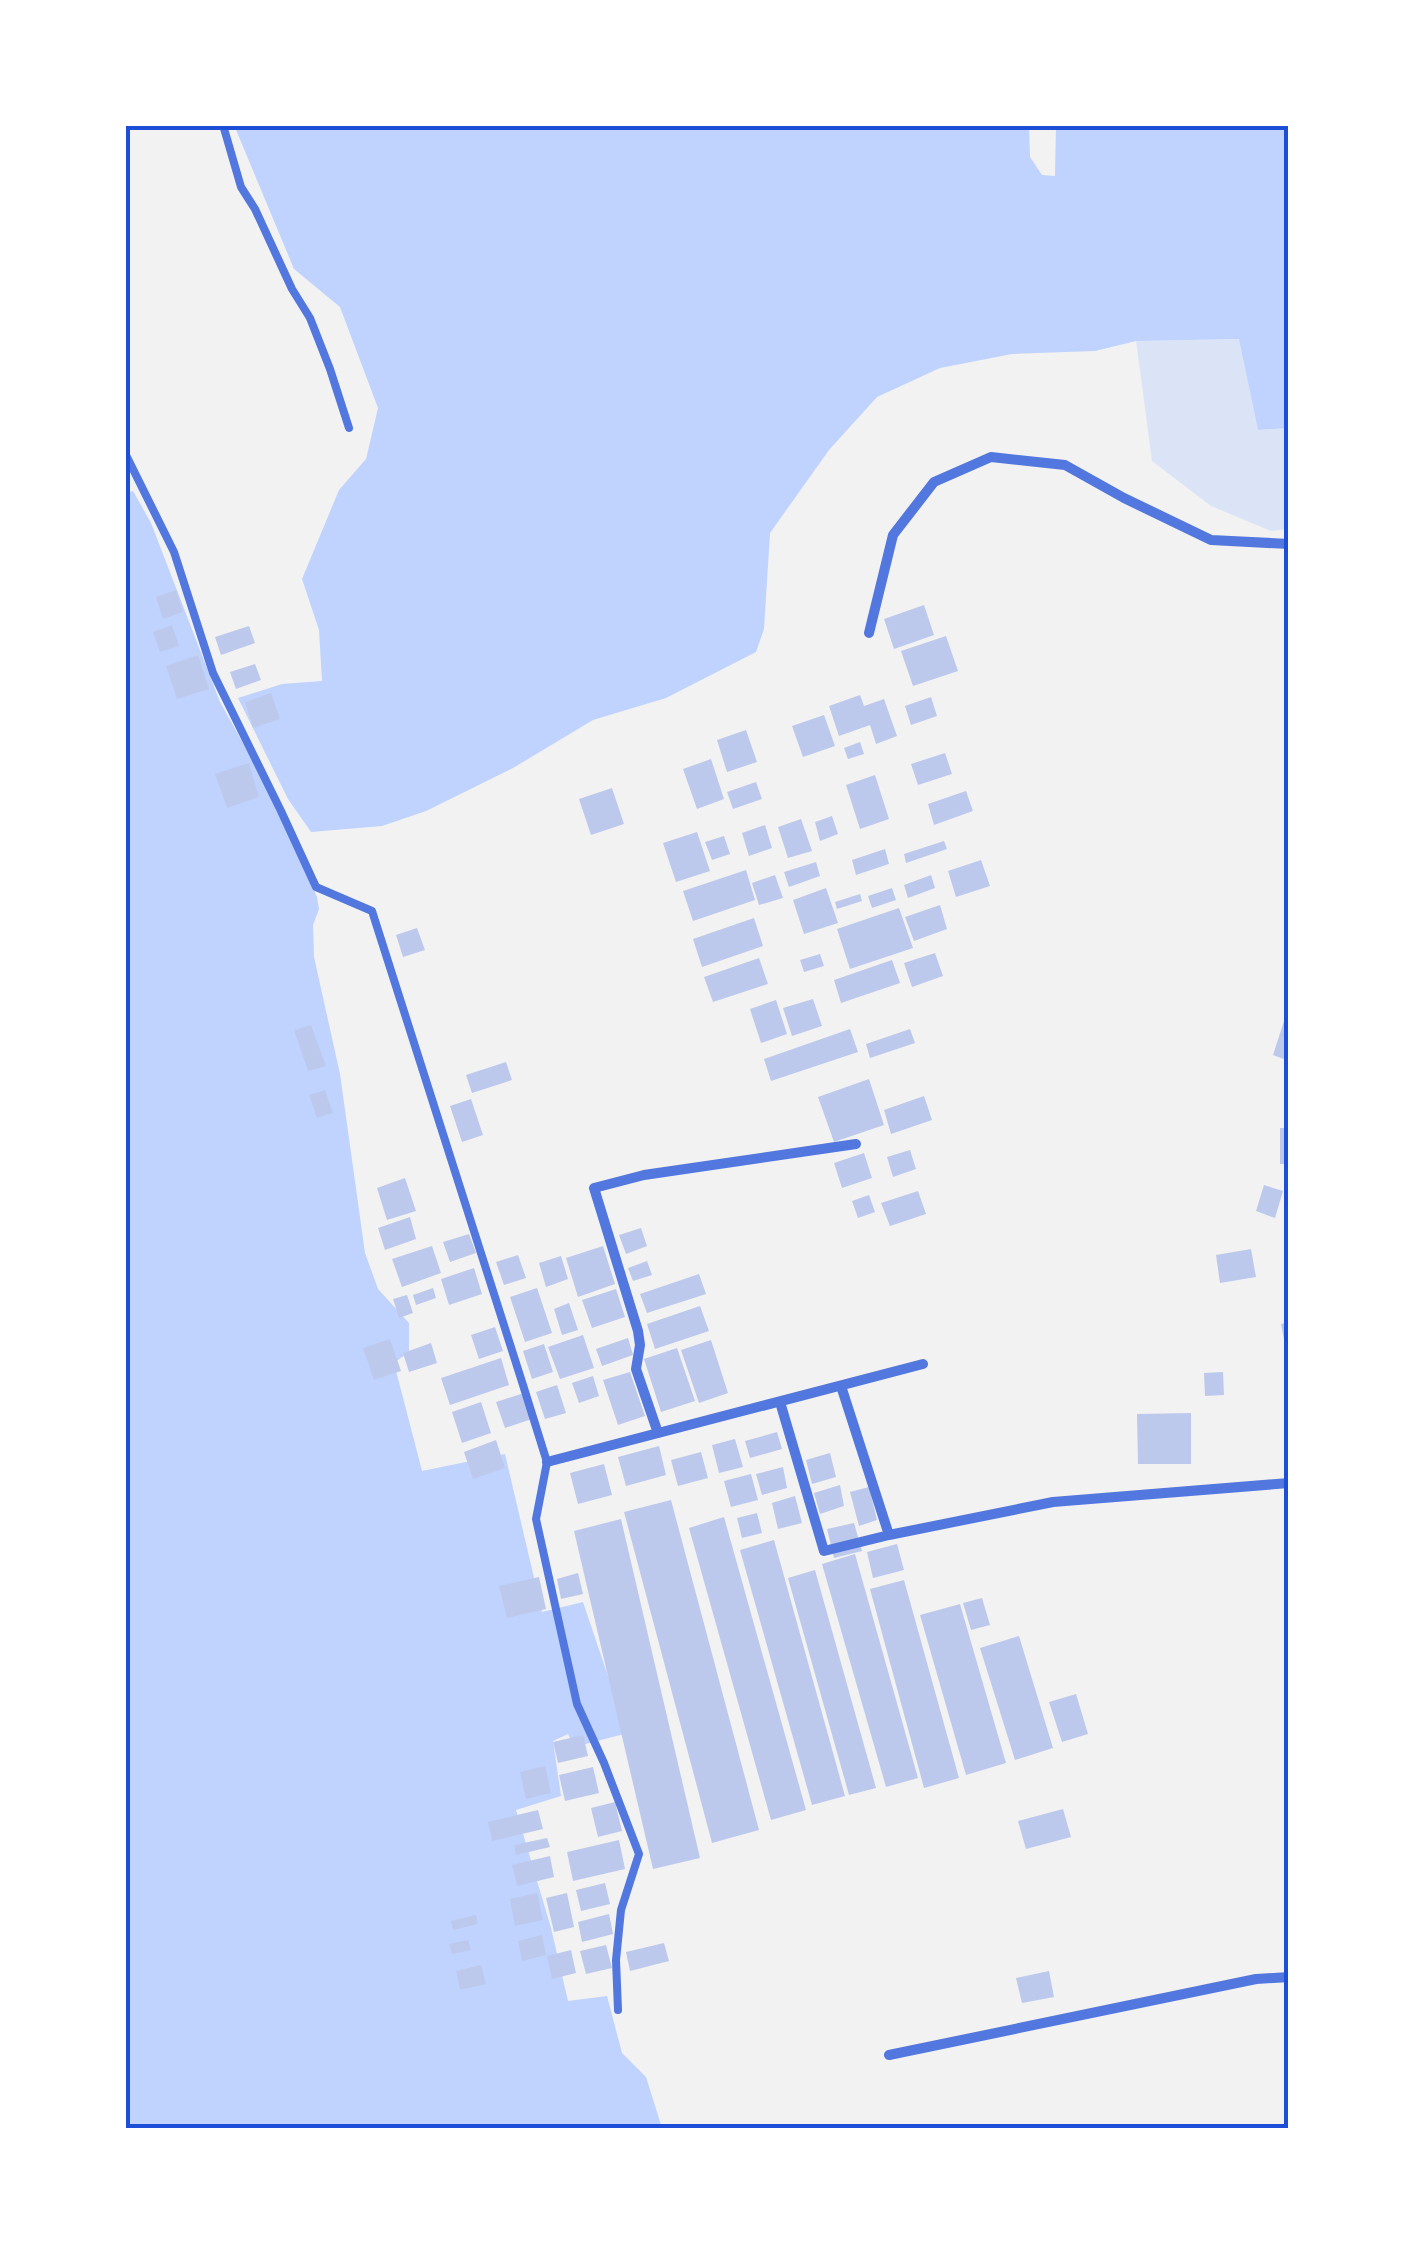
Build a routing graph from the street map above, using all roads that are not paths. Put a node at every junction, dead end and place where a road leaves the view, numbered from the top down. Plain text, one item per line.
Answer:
1 (223, 125) edge
2 (349, 428) dead end
3 (125, 454) edge
4 (1289, 544) edge
5 (870, 634) dead end
6 (856, 1144) dead end
7 (923, 1364) dead end
8 (842, 1386) junction
9 (780, 1402) junction
10 (658, 1434) junction
11 (546, 1462) junction
12 (1289, 1483) edge
13 (890, 1535) junction
14 (1289, 1977) edge
15 (618, 2010) dead end
16 (889, 2055) dead end

1 - 2 lane
3 - 11 lane
4 - 5 street
6 - 10 street
7 - 8 street
8 - 9 street
8 - 13 street
9 - 10 street
9 - 13 street
10 - 11 street
11 - 15 lane
12 - 13 street
14 - 16 street

